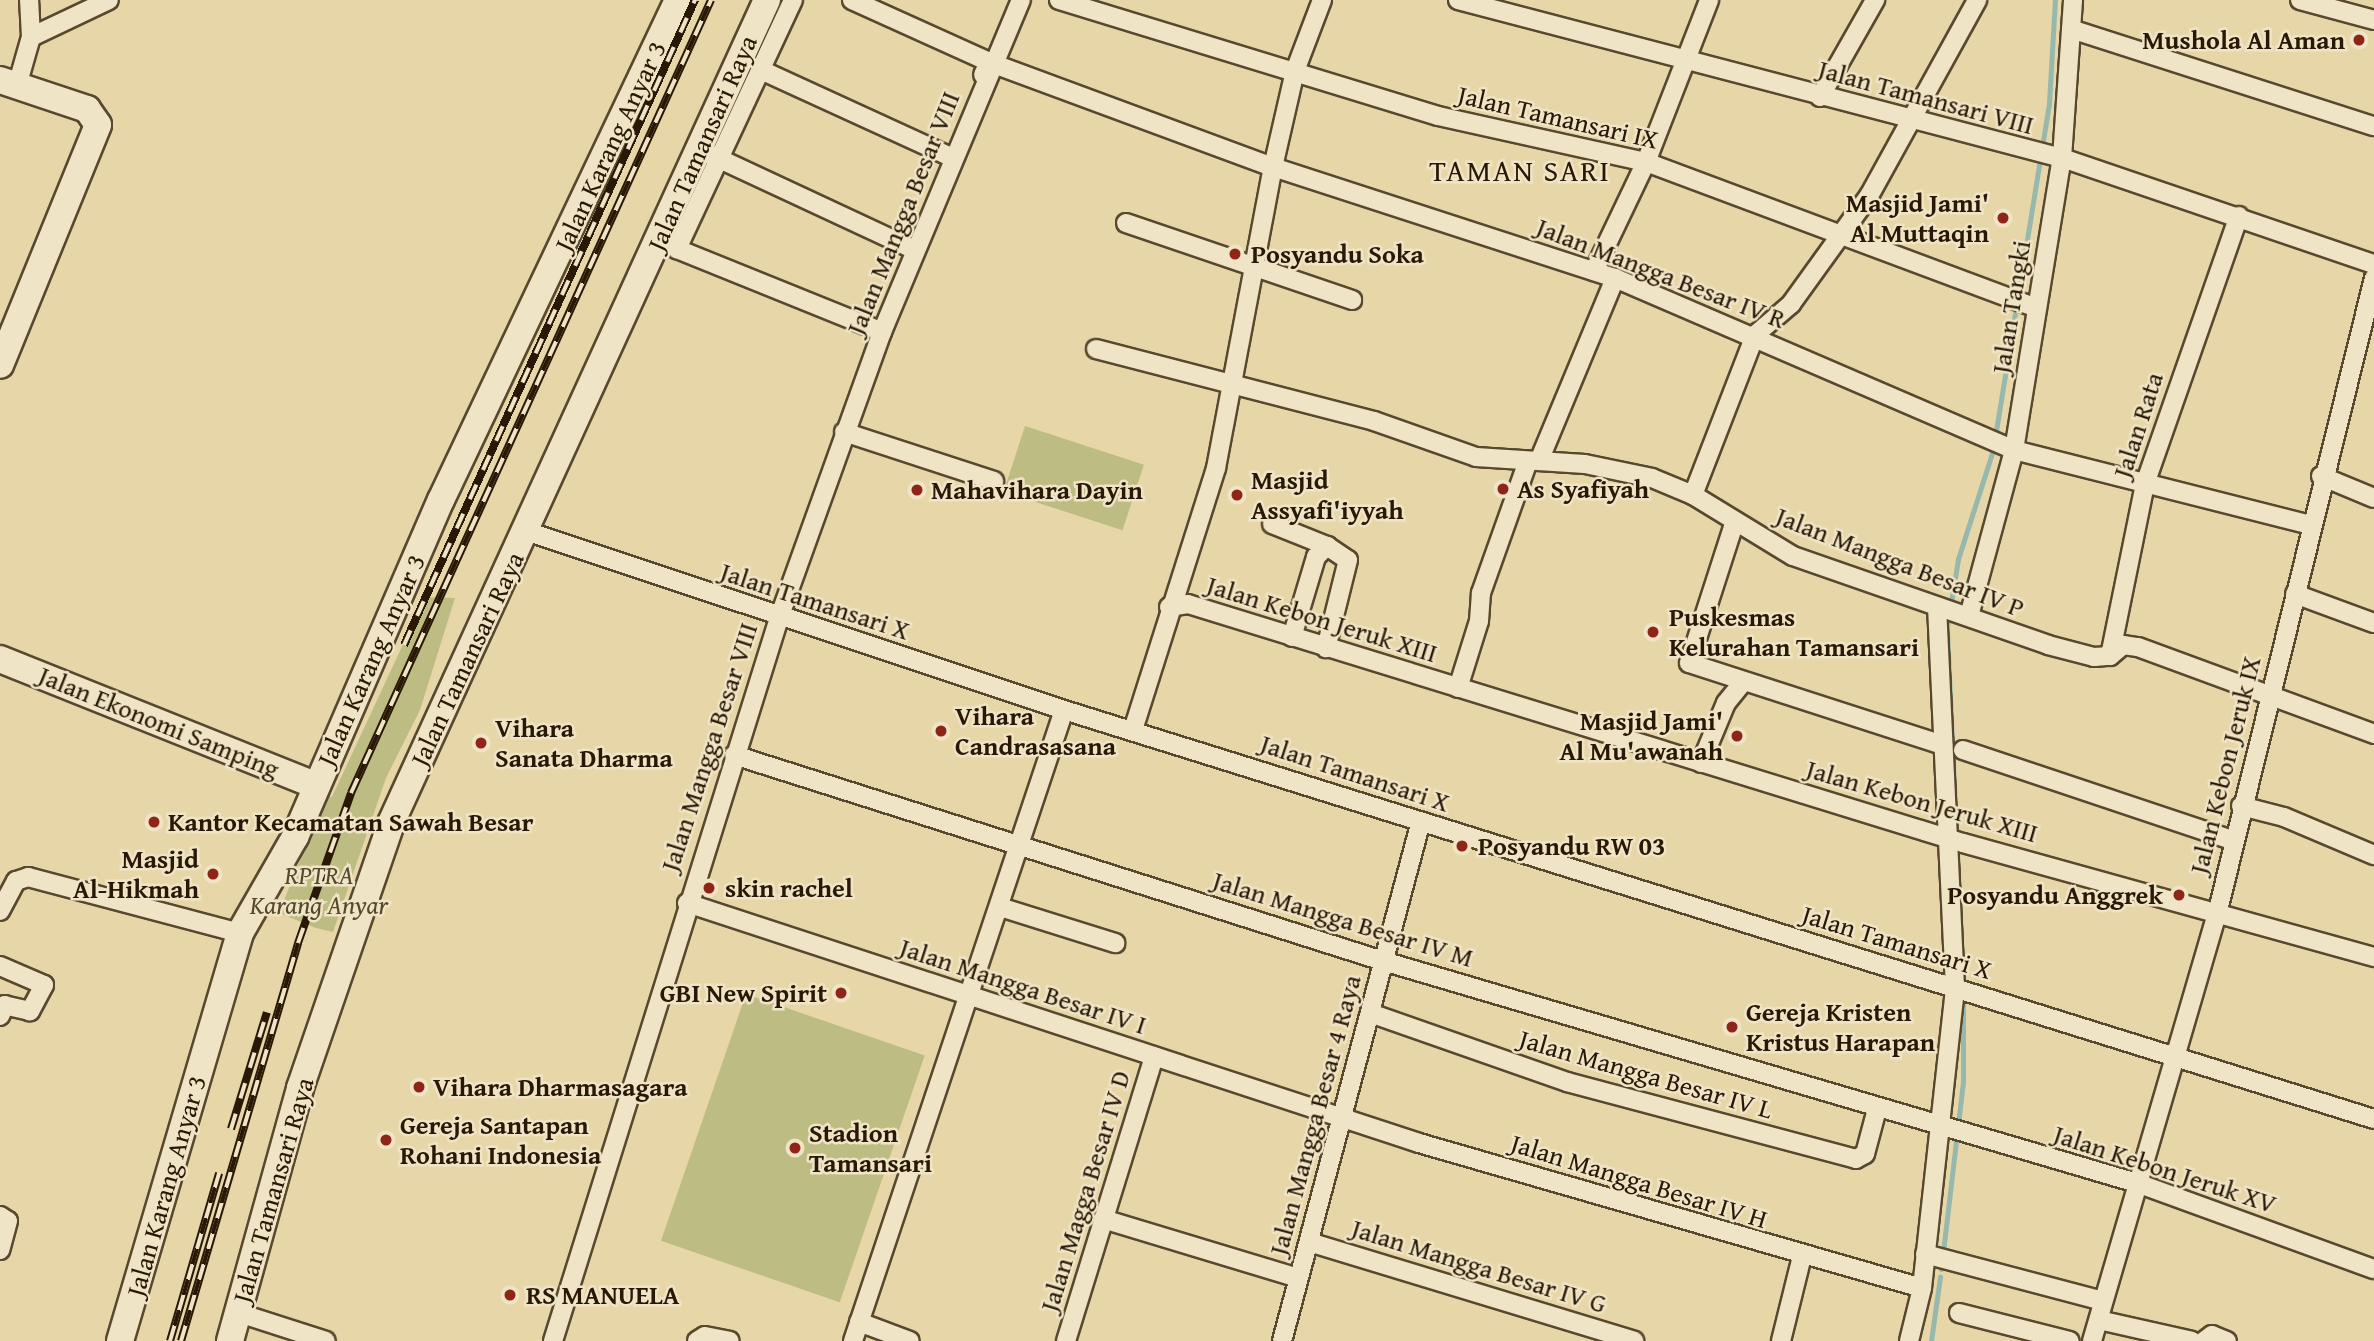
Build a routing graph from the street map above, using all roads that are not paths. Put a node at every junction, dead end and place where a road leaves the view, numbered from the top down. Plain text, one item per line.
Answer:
1 (29, 0) edge
2 (109, 0) edge
3 (678, 0) edge
4 (767, 0) edge
5 (793, 0) edge
6 (852, 0) edge
7 (1021, 0) edge
8 (1059, 0) edge
9 (1322, 0) edge
10 (1458, 0) edge
11 (1709, 0) edge
12 (1875, 0) edge
13 (1978, 0) edge
14 (2073, 0) edge
15 (2300, 0) edge
16 (2374, 20) edge
17 (2071, 29) junction
18 (31, 37) junction
19 (1685, 61) junction
20 (991, 63) junction
21 (761, 70) junction
22 (1296, 71) junction
23 (8, 83) edge
24 (1820, 97) junction
25 (1913, 121) junction
26 (2374, 126) edge
27 (708, 154) junction
28 (2048, 156) junction
29 (950, 157) junction
30 (1646, 162) junction
31 (1273, 167) junction
32 (2239, 216) junction
33 (1126, 223) dead end
34 (1842, 234) junction
35 (911, 249) junction
36 (2374, 264) edge
37 (1256, 268) junction
38 (1594, 271) junction
39 (1615, 278) junction
40 (2374, 278) edge
41 (1352, 300) dead end
42 (2024, 304) junction
43 (2370, 318) edge
44 (878, 331) junction
45 (6, 332) edge
46 (1755, 335) junction
47 (1096, 349) dead end
48 (0, 365) edge
49 (1233, 382) junction
50 (845, 432) junction
51 (2006, 447) junction
52 (1533, 463) junction
53 (2321, 476) junction
54 (993, 481) dead end
55 (2145, 484) junction
56 (1693, 495) junction
57 (2374, 498) edge
58 (1272, 524) dead end
59 (1734, 524) junction
60 (2310, 525) junction
61 (526, 531) junction
62 (1327, 546) junction
63 (2295, 594) junction
64 (1939, 606) junction
65 (1169, 607) junction
66 (1966, 615) junction
67 (779, 618) junction
68 (2374, 623) edge
69 (1292, 637) junction
70 (1326, 648) junction
71 (2110, 656) junction
72 (1, 663) edge
73 (1743, 682) junction
74 (1458, 688) junction
75 (2268, 696) junction
76 (1064, 710) junction
77 (1133, 730) junction
78 (2374, 734) edge
79 (1943, 745) junction
80 (1963, 750) dead end
81 (734, 755) junction
82 (1701, 763) junction
83 (317, 786) junction
84 (2241, 806) junction
85 (1421, 821) junction
86 (1952, 840) junction
87 (2232, 840) junction
88 (1020, 844) junction
89 (2374, 855) edge
90 (687, 903) junction
91 (1000, 907) junction
92 (2218, 910) junction
93 (0, 911) edge
94 (240, 933) junction
95 (1115, 943) dead end
96 (2374, 957) edge
97 (1383, 961) junction
98 (0, 966) edge
99 (1956, 988) junction
100 (970, 996) junction
101 (1370, 1013) junction
102 (0, 1016) edge
103 (1154, 1056) junction
104 (2172, 1056) junction
105 (1877, 1110) junction
106 (1345, 1115) junction
107 (2374, 1119) edge
108 (1942, 1129) junction
109 (2140, 1184) junction
110 (0, 1216) edge
111 (1103, 1219) junction
112 (1309, 1242) junction
113 (0, 1250) edge
114 (1937, 1255) junction
115 (1802, 1256) junction
116 (2374, 1269) edge
117 (1298, 1278) junction
118 (1922, 1288) junction
119 (2103, 1301) junction
120 (239, 1312) junction
121 (1959, 1313) dead end
122 (2099, 1320) junction
123 (859, 1322) junction
124 (121, 1341) edge
125 (230, 1341) edge
126 (326, 1341) edge
127 (553, 1341) edge
128 (697, 1341) edge
129 (730, 1341) edge
130 (853, 1341) edge
131 (910, 1341) edge
132 (1066, 1341) edge
133 (1282, 1341) edge
134 (1634, 1341) edge
135 (1781, 1341) edge
136 (1909, 1341) edge
137 (2070, 1341) edge
138 (2092, 1341) edge
139 (2192, 1341) edge
140 (2204, 1341) edge
141 (2227, 1341) edge

1 - 18 street
2 - 18 street
3 - 83 street, Jalan Karang Anyar 3
4 - 27 street, Jalan Tamansari Raya
5 - 21 street
6 - 20 street
7 - 20 street
8 - 22 street, Jalan Tamansari IX
9 - 22 street
10 - 19 street, Jalan Tamansari VIII
11 - 19 street
12 - 24 street
13 - 25 street
14 - 17 street, Jalan Tangki
15 - 16 street
17 - 26 street
17 - 28 street, Jalan Tangki
18 - 23 street
19 - 24 street, Jalan Tamansari VIII
19 - 30 street
20 - 29 street, Jalan Mangga Besar VIII
20 - 31 street, Jalan Mangga Besar IV R
21 - 27 street
21 - 29 street
22 - 30 street, Jalan Tamansari IX
22 - 31 street
23 - 45 street
24 - 25 street, Jalan Tamansari VIII
25 - 28 street, Jalan Tamansari VIII
25 - 34 street
27 - 35 street
27 - 44 street
27 - 61 street, Jalan Tamansari Raya
28 - 32 street, Jalan Tamansari VIII
28 - 42 street, Jalan Tangki
29 - 35 street, Jalan Mangga Besar VIII
30 - 34 street, Jalan Tamansari IX
30 - 38 street
31 - 37 street
31 - 38 street, Jalan Mangga Besar IV R
32 - 36 street, Jalan Tamansari VIII
32 - 55 street, Jalan Rata
33 - 37 street
34 - 42 street, Jalan Tamansari IX
34 - 46 street
35 - 44 street, Jalan Mangga Besar VIII
37 - 41 street
37 - 49 street
38 - 39 street, Jalan Mangga Besar IV R
39 - 46 street, Jalan Mangga Besar IV R
39 - 52 street, Jalan Kebon Jeruk XIII
40 - 43 street, Jalan Kebon Jeruk IX
42 - 51 street, Jalan Tangki
43 - 53 street, Jalan Kebon Jeruk IX
44 - 50 street, Jalan Mangga Besar VIII
45 - 48 street
46 - 51 street, Jalan Mangga Besar IV R
46 - 56 street
47 - 49 street, Jalan Mangga Besar IV P
49 - 52 street, Jalan Mangga Besar IV P
49 - 65 street
50 - 54 street
50 - 67 street, Jalan Mangga Besar VIII
51 - 55 street, Jalan Mangga Besar IV R
51 - 66 street, Jalan Tangki
52 - 56 street, Jalan Mangga Besar IV P
52 - 74 street, Jalan Kebon Jeruk XIII
53 - 57 street
53 - 60 street, Jalan Kebon Jeruk IX
55 - 60 street, Jalan Mangga Besar IV R
55 - 71 street, Jalan Rata
56 - 59 street, Jalan Mangga Besar IV P
58 - 62 street
59 - 64 street, Jalan Mangga Besar IV P
59 - 73 street
60 - 63 street, Jalan Kebon Jeruk IX
61 - 67 street, Jalan Tamansari X
61 - 120 street, Jalan Tamansari Raya
62 - 69 street
62 - 70 street
63 - 68 street
63 - 75 street, Jalan Kebon Jeruk IX
64 - 66 street, Jalan Mangga Besar IV P
64 - 79 street
65 - 69 street, Jalan Kebon Jeruk XIII
65 - 77 street
66 - 71 street, Jalan Mangga Besar IV P
67 - 76 street, Jalan Tamansari X
67 - 81 street, Jalan Mangga Besar VIII
69 - 70 street, Jalan Kebon Jeruk XIII
70 - 74 street, Jalan Kebon Jeruk XIII
71 - 75 street, Jalan Mangga Besar IV P
72 - 83 street, Jalan Ekonomi Samping
73 - 79 street
73 - 82 street
74 - 82 street, Jalan Kebon Jeruk XIII
75 - 78 street, Jalan Mangga Besar IV P
75 - 84 street, Jalan Kebon Jeruk IX
76 - 77 street, Jalan Tamansari X
76 - 88 street
77 - 85 street, Jalan Tamansari X
79 - 86 street
80 - 87 street
81 - 88 street, Jalan Mangga Besar IV M
81 - 90 street, Jalan Mangga Besar VIII
82 - 86 street, Jalan Kebon Jeruk XIII
83 - 94 street, Jalan Karang Anyar 3
84 - 87 street, Jalan Kebon Jeruk IX
84 - 89 street
85 - 97 street, Jalan Mangga Besar 4 Raya
85 - 99 street, Jalan Tamansari X
86 - 92 street, Jalan Kebon Jeruk XIII
86 - 99 street
87 - 92 street, Jalan Kebon Jeruk IX
88 - 91 street
88 - 97 street, Jalan Mangga Besar IV M
90 - 100 street, Jalan Mangga Besar IV I
90 - 127 street, Jalan Mangga Besar VIII
91 - 95 street
91 - 100 street
92 - 96 street, Jalan Kebon Jeruk XIII
92 - 104 street, Jalan Kebon Jeruk IX
93 - 94 street
94 - 124 street, Jalan Karang Anyar 3
97 - 101 street, Jalan Mangga Besar 4 Raya
97 - 105 street, Jalan Mangga Besar IV M
98 - 102 street
99 - 104 street, Jalan Tamansari X
99 - 108 street
100 - 103 street, Jalan Mangga Besar IV I
100 - 123 street
101 - 105 street, Jalan Mangga Besar IV L
101 - 106 street, Jalan Mangga Besar 4 Raya
103 - 106 street, Jalan Mangga Besar IV I
103 - 111 street, Jalan Magga Besar IV D
104 - 107 street, Jalan Tamansari X
104 - 109 street, Jalan Kebon Jeruk IX
105 - 108 street, Jalan Mangga Besar IV M
106 - 112 street, Jalan Mangga Besar 4 Raya
106 - 115 street, Jalan Mangga Besar IV H
108 - 109 street, Jalan Kebon Jeruk XV
108 - 114 street
109 - 116 street, Jalan Kebon Jeruk XV
109 - 119 street, Jalan Kebon Jeruk IX
110 - 113 street
111 - 117 street
111 - 132 street, Jalan Magga Besar IV D
112 - 117 street, Jalan Mangga Besar 4 Raya
112 - 134 street, Jalan Mangga Besar IV G
114 - 118 street
114 - 119 street
115 - 118 street, Jalan Mangga Besar IV H
115 - 135 street
117 - 133 street, Jalan Mangga Besar 4 Raya
118 - 136 street
119 - 122 street, Jalan Kebon Jeruk IX
120 - 125 street, Jalan Tamansari Raya
120 - 126 street
121 - 137 street
122 - 138 street, Jalan Kebon Jeruk IX
122 - 139 street
123 - 130 street
123 - 131 street
128 - 129 street
140 - 141 street

